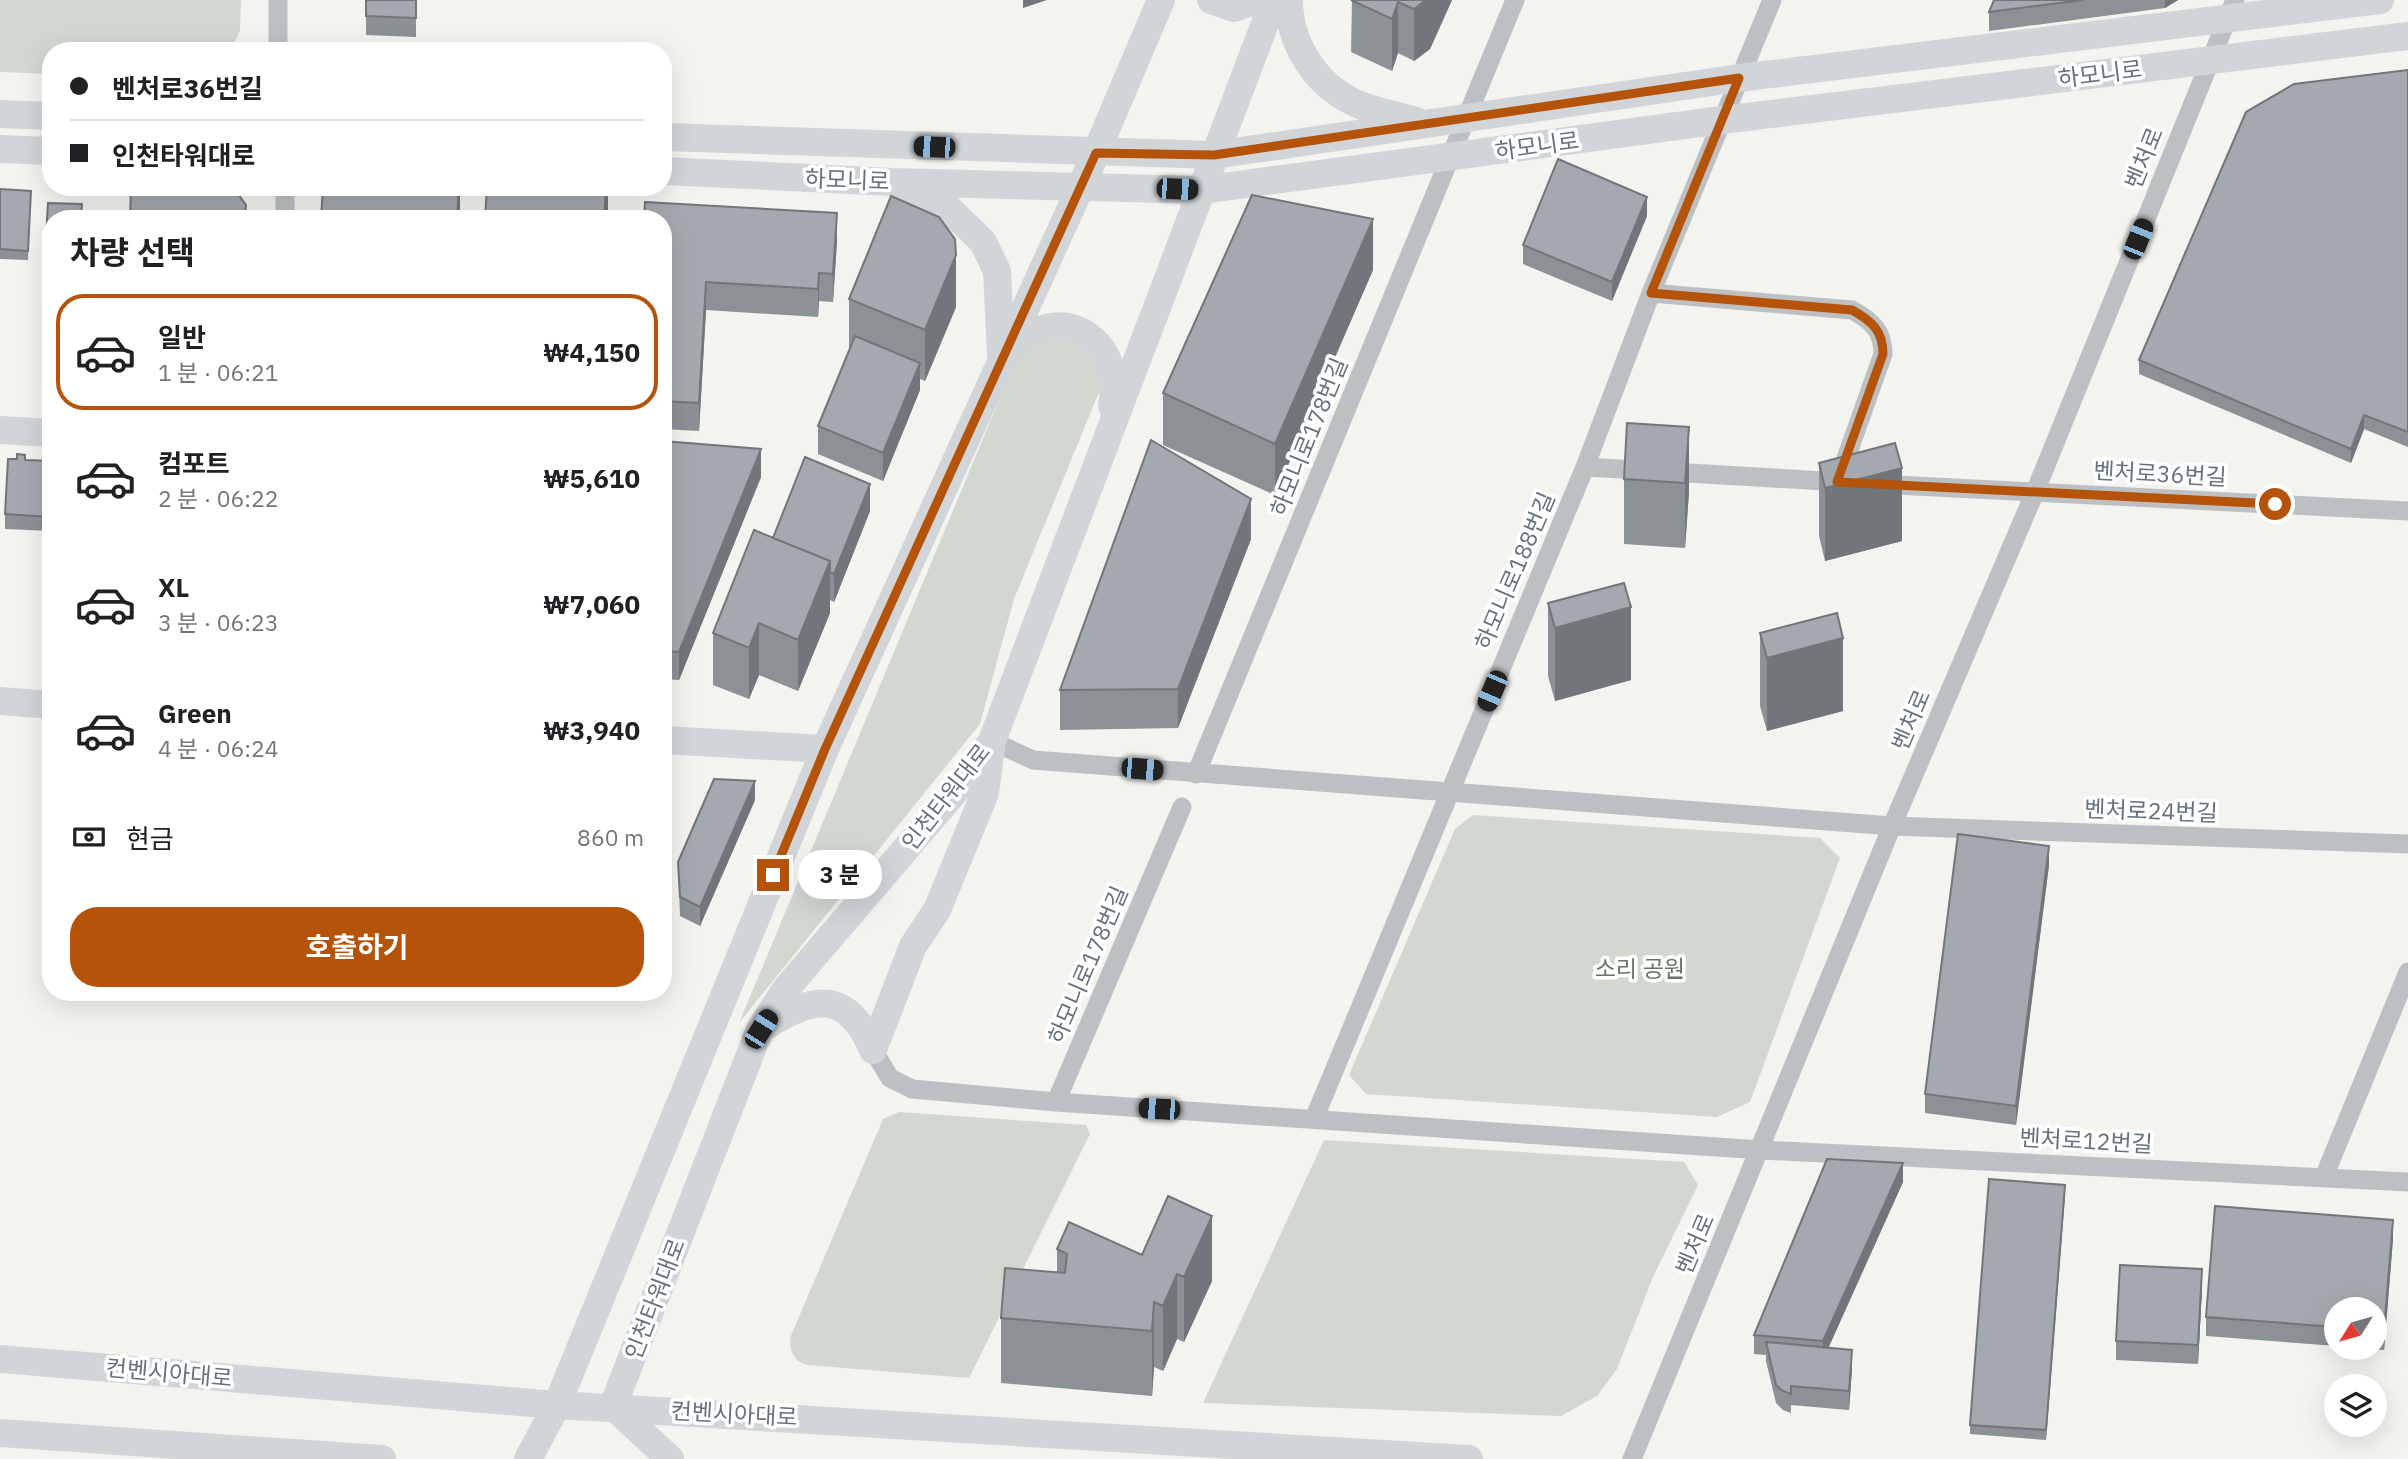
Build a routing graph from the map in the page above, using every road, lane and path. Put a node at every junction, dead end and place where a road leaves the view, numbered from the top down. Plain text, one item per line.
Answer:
1 (278, 0) edge
2 (1161, 0) edge
3 (1211, 0) edge
4 (1258, 0) edge
5 (1274, 0) edge
6 (1289, 0) edge
7 (1515, 0) edge
8 (1772, 0) edge
9 (2379, 0) edge
10 (2231, 10) edge
11 (2408, 36) edge
12 (278, 42) edge
13 (2210, 61) junction
14 (1739, 78) junction
15 (0, 114) edge
16 (42, 116) edge
17 (1467, 118) junction
18 (1722, 120) junction
19 (1426, 124) junction
20 (672, 137) edge
21 (0, 149) edge
22 (42, 150) edge
23 (1096, 153) junction
24 (1214, 155) junction
25 (1450, 158) junction
26 (672, 171) edge
27 (892, 182) junction
28 (1082, 185) junction
29 (1201, 190) junction
30 (1651, 293) junction
31 (997, 368) junction
32 (0, 430) edge
33 (42, 432) edge
34 (1103, 446) junction
35 (1585, 467) junction
36 (1837, 482) junction
37 (2035, 492) junction
38 (2408, 511) edge
39 (0, 701) edge
40 (42, 704) edge
41 (672, 740) edge
42 (992, 741) junction
43 (825, 749) junction
44 (1196, 774) junction
45 (1450, 790) junction
46 (1182, 807) dead end
47 (1892, 826) junction
48 (2408, 844) edge
49 (2408, 972) edge
50 (891, 1004) junction
51 (852, 1015) junction
52 (761, 1029) junction
53 (873, 1049) junction
54 (1056, 1102) junction
55 (1314, 1119) junction
56 (1761, 1150) junction
57 (2324, 1177) junction
58 (2408, 1182) edge
59 (0, 1359) edge
60 (557, 1405) junction
61 (613, 1406) junction
62 (0, 1433) edge
63 (1408, 1457) edge
64 (382, 1459) edge
65 (528, 1459) edge
66 (670, 1459) edge
67 (1469, 1459) edge
68 (1632, 1459) edge

1 - 12 street
2 - 23 main road
3 - 4 main road
5 - 24 main road, 인천타워대로
6 - 19 main road
7 - 17 street, 하모니로178번길
8 - 14 street, 하모니로188번길
9 - 10 main road, 하모니로
10 - 13 street, 벤처로
10 - 14 main road, 하모니로
11 - 13 main road, 하모니로
13 - 18 main road, 하모니로
13 - 37 street, 벤처로
14 - 17 main road, 하모니로
14 - 18 street, 하모니로188번길
15 - 16 main road
17 - 19 main road, 하모니로
17 - 25 street, 하모니로178번길
18 - 25 main road, 하모니로
18 - 30 street, 하모니로188번길
19 - 24 main road, 하모니로
20 - 23 main road, 하모니로
21 - 22 main road
23 - 24 main road, 하모니로
23 - 28 main road
24 - 29 main road, 인천타워대로
25 - 29 main road, 하모니로
25 - 44 street, 하모니로178번길
26 - 27 main road, 하모니로
27 - 28 main road, 하모니로
27 - 31 main road
28 - 29 main road, 하모니로
28 - 31 main road
29 - 34 main road, 인천타워대로
30 - 35 street, 하모니로188번길
30 - 36 street
31 - 34 main road
31 - 43 main road
32 - 33 main road
34 - 42 main road, 인천타워대로
35 - 36 street, 벤처로36번길
35 - 45 street, 하모니로188번길
36 - 37 street, 벤처로36번길
37 - 38 street, 벤처로36번길
37 - 47 street, 벤처로
39 - 40 main road
41 - 43 main road
42 - 44 street, 벤처로24번길
42 - 50 main road
42 - 52 main road, 인천타워대로
43 - 60 main road
44 - 45 street, 벤처로24번길
45 - 47 street, 벤처로24번길
45 - 55 street, 하모니로188번길
46 - 54 street, 하모니로178번길
47 - 48 street, 벤처로24번길
47 - 56 street, 벤처로
49 - 57 street
50 - 51 main road
50 - 53 main road
51 - 52 main road
51 - 53 main road
52 - 61 main road, 인천타워대로
53 - 54 street, 벤처로12번길
54 - 55 street, 벤처로12번길
55 - 56 street, 벤처로12번길
56 - 57 street, 벤처로12번길
56 - 68 street, 벤처로
57 - 58 street, 벤처로12번길
59 - 60 main road, 컨벤시아대로
60 - 61 main road, 컨벤시아대로
60 - 65 main road
61 - 63 main road, 컨벤시아대로
61 - 66 main road
62 - 64 main road
63 - 67 main road, 컨벤시아대로

